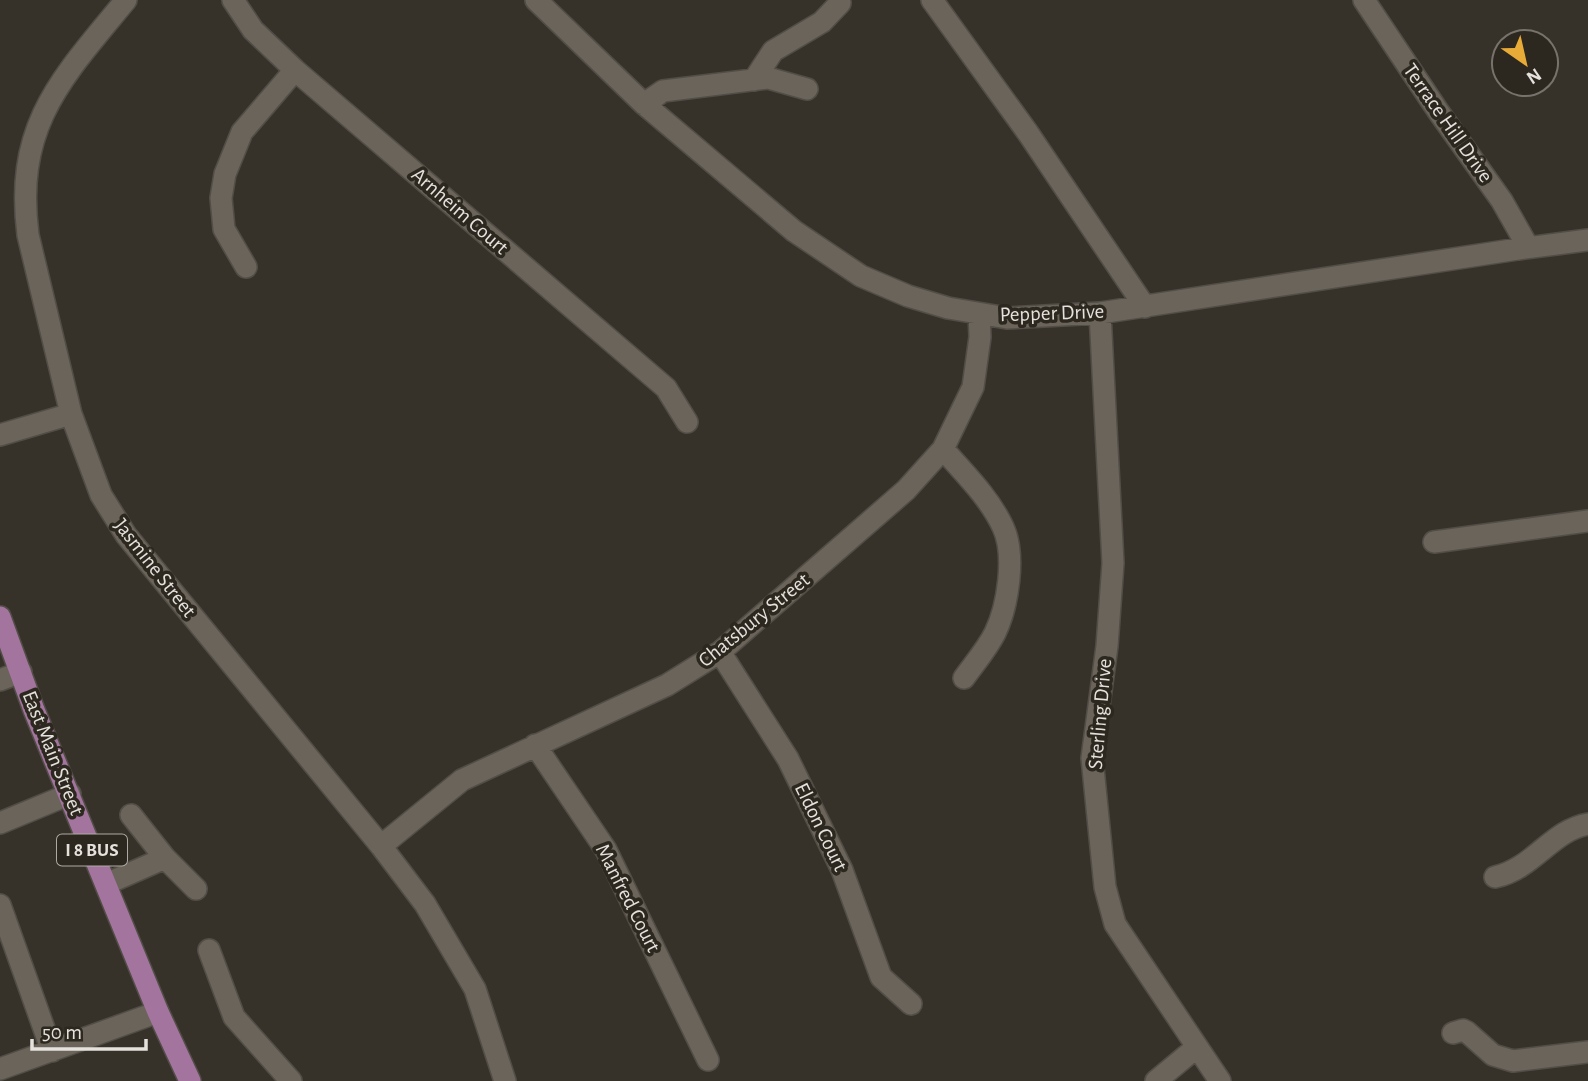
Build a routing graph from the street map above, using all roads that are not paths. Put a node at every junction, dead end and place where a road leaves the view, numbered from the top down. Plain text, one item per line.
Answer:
1 (126, 0) edge
2 (233, 0) edge
3 (536, 0) edge
4 (932, 0) edge
5 (1364, 0) edge
6 (841, 4) dead end
7 (295, 70) junction
8 (754, 80) junction
9 (807, 89) dead end
10 (644, 104) junction
11 (1588, 240) edge
12 (1528, 247) junction
13 (246, 267) dead end
14 (1146, 307) junction
15 (1100, 313) junction
16 (979, 314) junction
17 (71, 414) junction
18 (687, 422) dead end
19 (0, 435) edge
20 (943, 449) junction
21 (1588, 521) edge
22 (1434, 542) dead end
23 (0, 617) edge
24 (720, 652) junction
25 (21, 672) junction
26 (964, 678) dead end
27 (0, 680) edge
28 (535, 745) junction
29 (70, 794) junction
30 (131, 815) dead end
31 (0, 823) edge
32 (1588, 824) edge
33 (381, 846) junction
34 (165, 858) junction
35 (1495, 877) dead end
36 (106, 884) junction
37 (196, 889) dead end
38 (0, 905) edge
39 (209, 950) dead end
40 (911, 1004) dead end
41 (158, 1012) junction
42 (1453, 1033) dead end
43 (1197, 1047) junction
44 (52, 1051) junction
45 (1588, 1052) edge
46 (708, 1060) dead end
47 (0, 1069) edge
48 (190, 1081) edge
49 (291, 1081) edge
50 (505, 1081) edge
51 (1156, 1081) edge
52 (1220, 1081) edge

1 - 17 street, Jasmine Street
2 - 7 street, Arnheim Court
3 - 10 street, Pepper Drive
4 - 14 street
5 - 12 street, Terrace Hill Drive
6 - 8 street
7 - 13 street
7 - 18 street, Arnheim Court
8 - 9 street
8 - 10 street
10 - 16 street, Pepper Drive
11 - 12 street, Pepper Drive
12 - 14 street, Pepper Drive
14 - 15 street, Pepper Drive
15 - 16 street, Pepper Drive
15 - 43 street, Sterling Drive
16 - 20 street, Chatsbury Street
17 - 19 street
17 - 33 street, Jasmine Street
20 - 24 street, Chatsbury Street
20 - 26 street
21 - 22 street
23 - 25 main road, East Main Street / I 8 BUS
24 - 28 street, Chatsbury Street
24 - 40 street, Eldon Court
25 - 27 street
25 - 29 main road, East Main Street / I 8 BUS
28 - 33 street, Chatsbury Street
28 - 46 street, Manfred Court
29 - 31 street
29 - 36 main road, East Main Street / I 8 BUS
30 - 34 street
32 - 35 street
33 - 50 street, Jasmine Street
34 - 36 street
34 - 37 street
36 - 41 main road, East Main Street / I 8 BUS
38 - 44 street
39 - 49 street
41 - 44 street
41 - 48 main road, East Main Street / I 8 BUS
42 - 45 street
43 - 51 street
43 - 52 street, Sterling Drive
44 - 47 street

